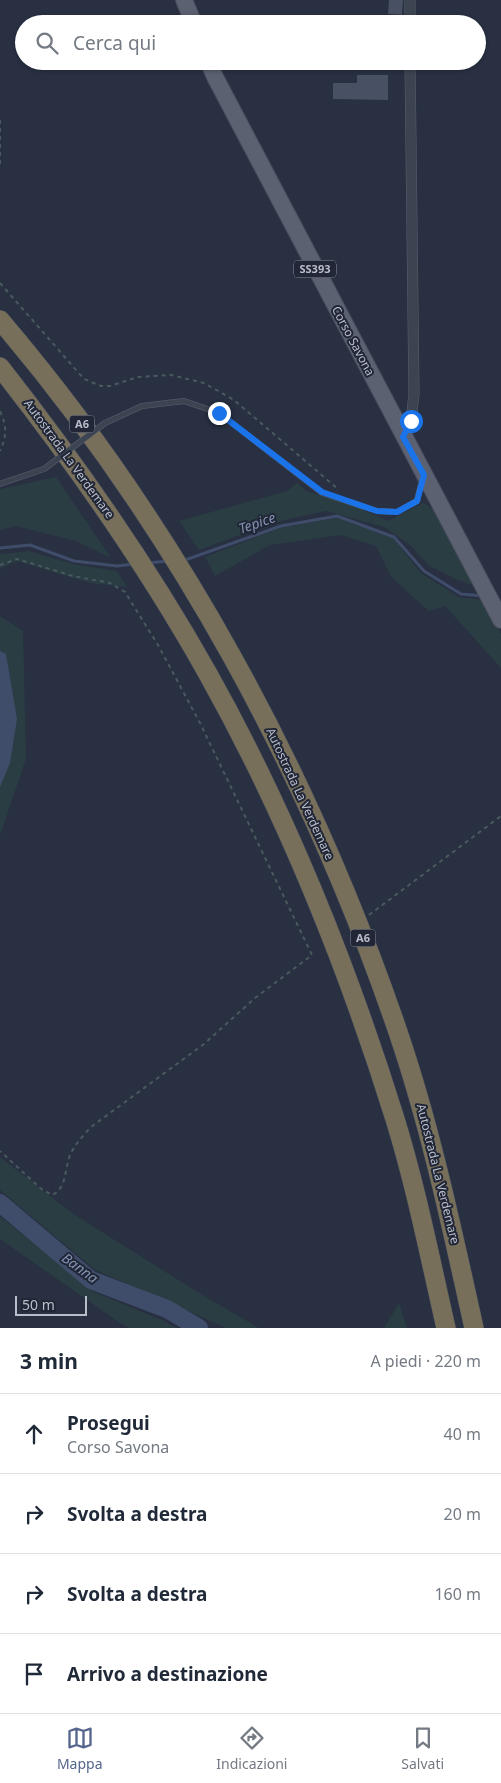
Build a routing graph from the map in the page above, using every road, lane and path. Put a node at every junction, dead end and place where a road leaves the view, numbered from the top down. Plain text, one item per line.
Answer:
1 (184, 0) edge
2 (410, 0) edge
3 (190, 15) edge
4 (410, 15) edge
5 (212, 70) edge
6 (410, 70) edge
7 (0, 116) edge
8 (0, 164) edge
9 (0, 284) edge
10 (0, 320) edge
11 (0, 367) edge
12 (0, 411) edge
13 (403, 437) junction
14 (0, 451) edge
15 (424, 475) junction
16 (0, 484) edge
17 (353, 503) junction
18 (0, 565) edge
19 (501, 620) edge
20 (501, 816) edge
21 (369, 915) dead end
22 (0, 1151) edge
23 (446, 1328) edge
24 (474, 1328) edge

1 - 3 main road
2 - 4 street
5 - 13 main road, Corso Savona / SS393
6 - 13 street
7 - 8 path
9 - 17 path
10 - 24 highway, Autostrada La Verdemare / A6
11 - 23 highway, Autostrada La Verdemare / A6
12 - 14 path
13 - 15 main road, Corso Savona / SS393
15 - 17 lane
15 - 19 main road, Corso Savona / SS393
16 - 17 lane, bridge
18 - 22 path
20 - 21 path

